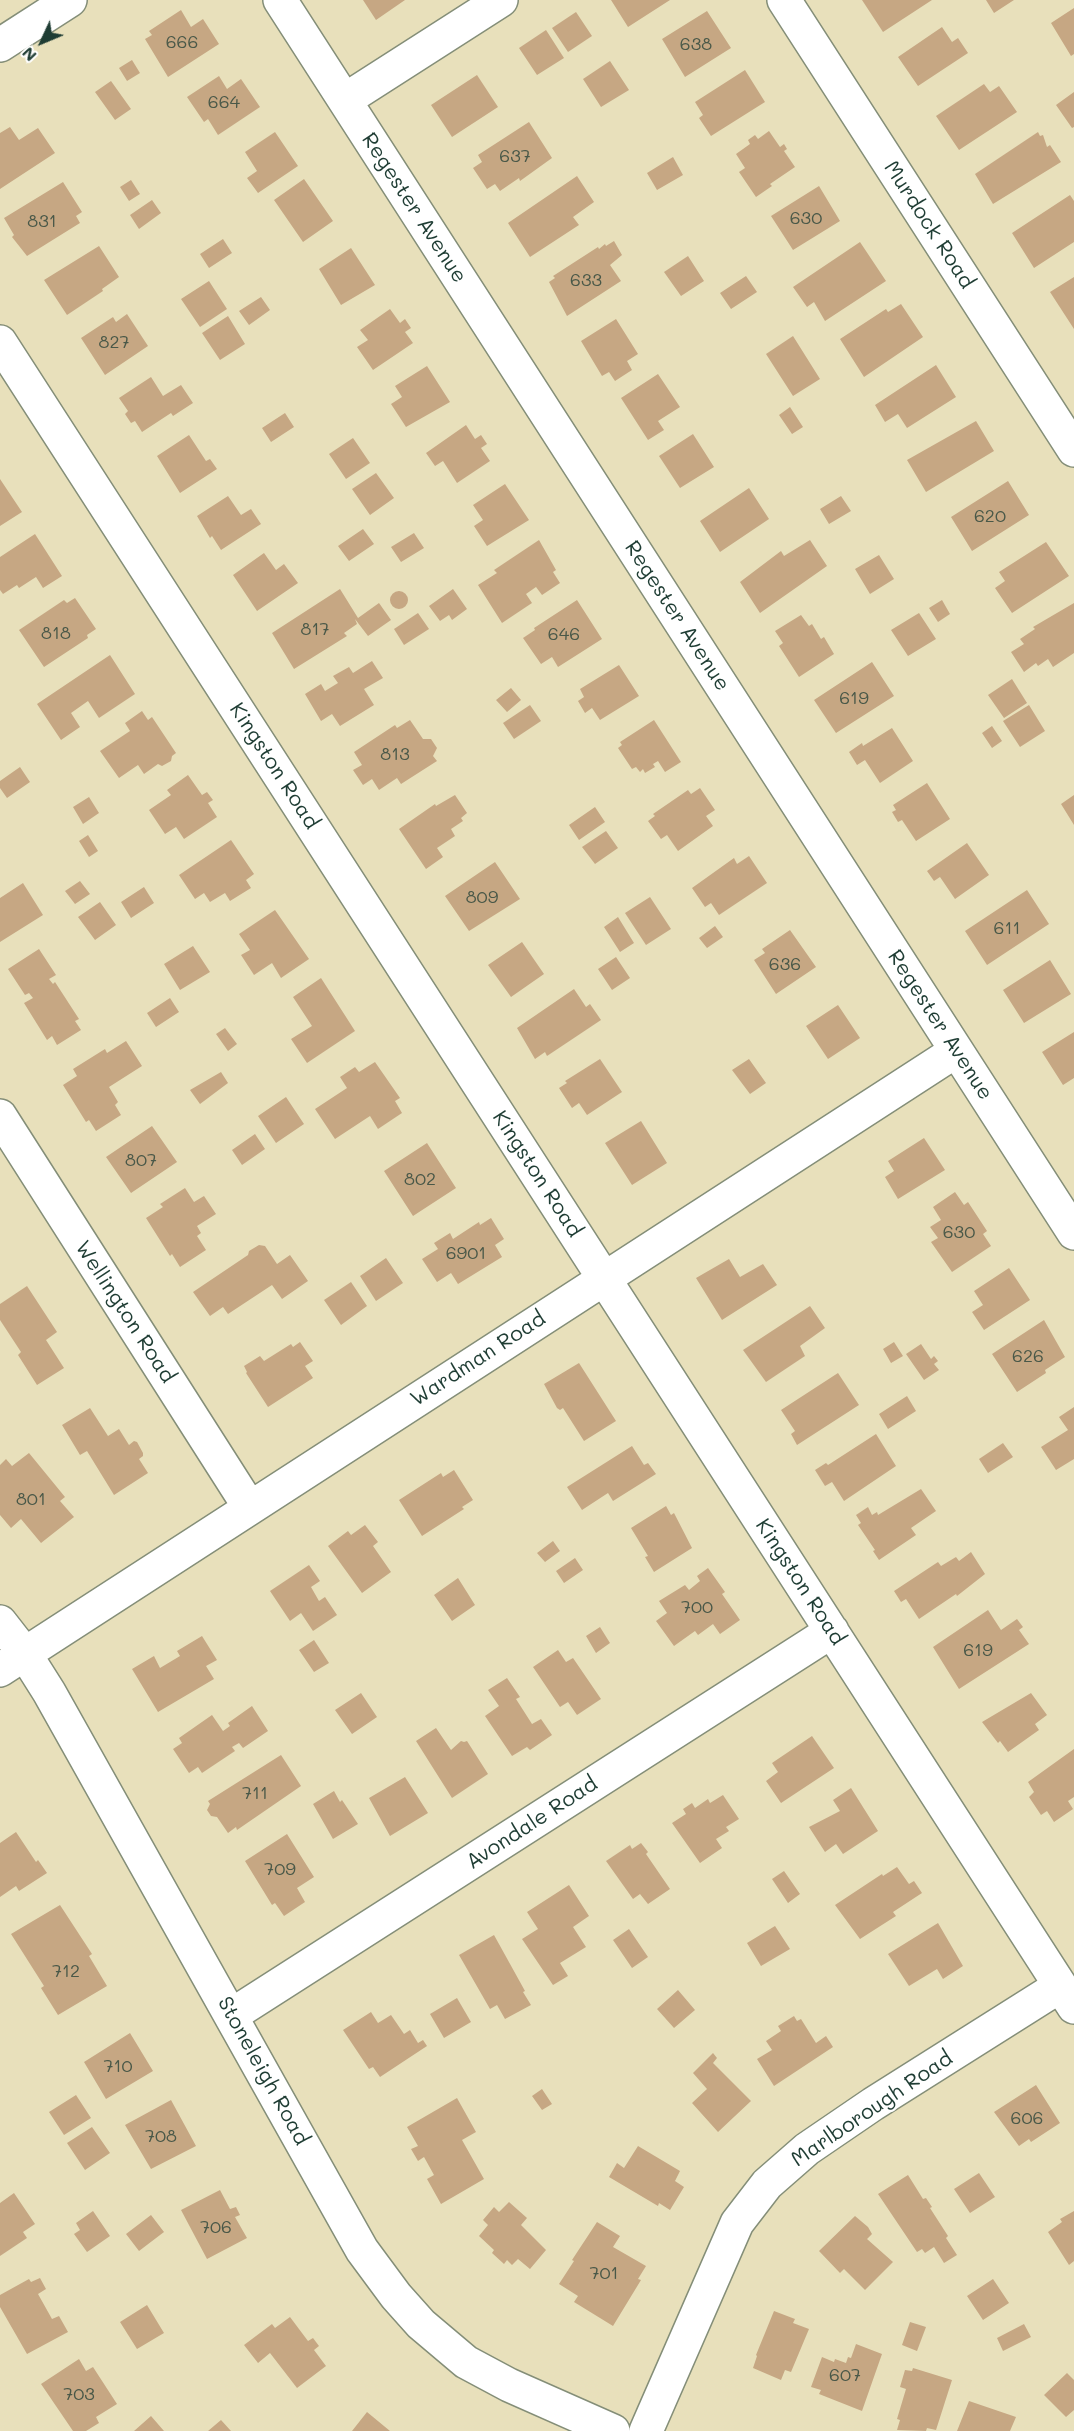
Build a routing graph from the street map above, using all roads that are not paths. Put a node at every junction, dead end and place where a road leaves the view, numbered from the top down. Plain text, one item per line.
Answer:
1 (70, 0) edge
2 (280, 0) edge
3 (501, 0) edge
4 (784, 0) edge
5 (0, 45) edge
6 (345, 100) junction
7 (0, 342) edge
8 (1074, 450) edge
9 (956, 1051) junction
10 (0, 1116) edge
11 (1074, 1233) edge
12 (604, 1277) junction
13 (250, 1508) junction
14 (0, 1622) edge
15 (832, 1631) junction
16 (12, 1662) edge
17 (1067, 1996) edge
18 (232, 2015) junction
19 (613, 2431) edge
20 (645, 2431) edge

1 - 5 street
2 - 6 street, Regester Avenue
3 - 6 street
4 - 8 street, Murdock Road
6 - 9 street, Regester Avenue
7 - 12 street, Kingston Road
9 - 11 street, Regester Avenue
9 - 12 street, Wardman Road
10 - 13 street, Wellington Road
12 - 13 street, Wardman Road
12 - 15 street, Kingston Road
13 - 16 street, Wardman Road
14 - 16 street, Stoneleigh Road
15 - 17 street, Kingston Road
15 - 18 street, Avondale Road
16 - 18 street, Stoneleigh Road
17 - 20 street, Marlborough Road
18 - 19 street, Stoneleigh Road

